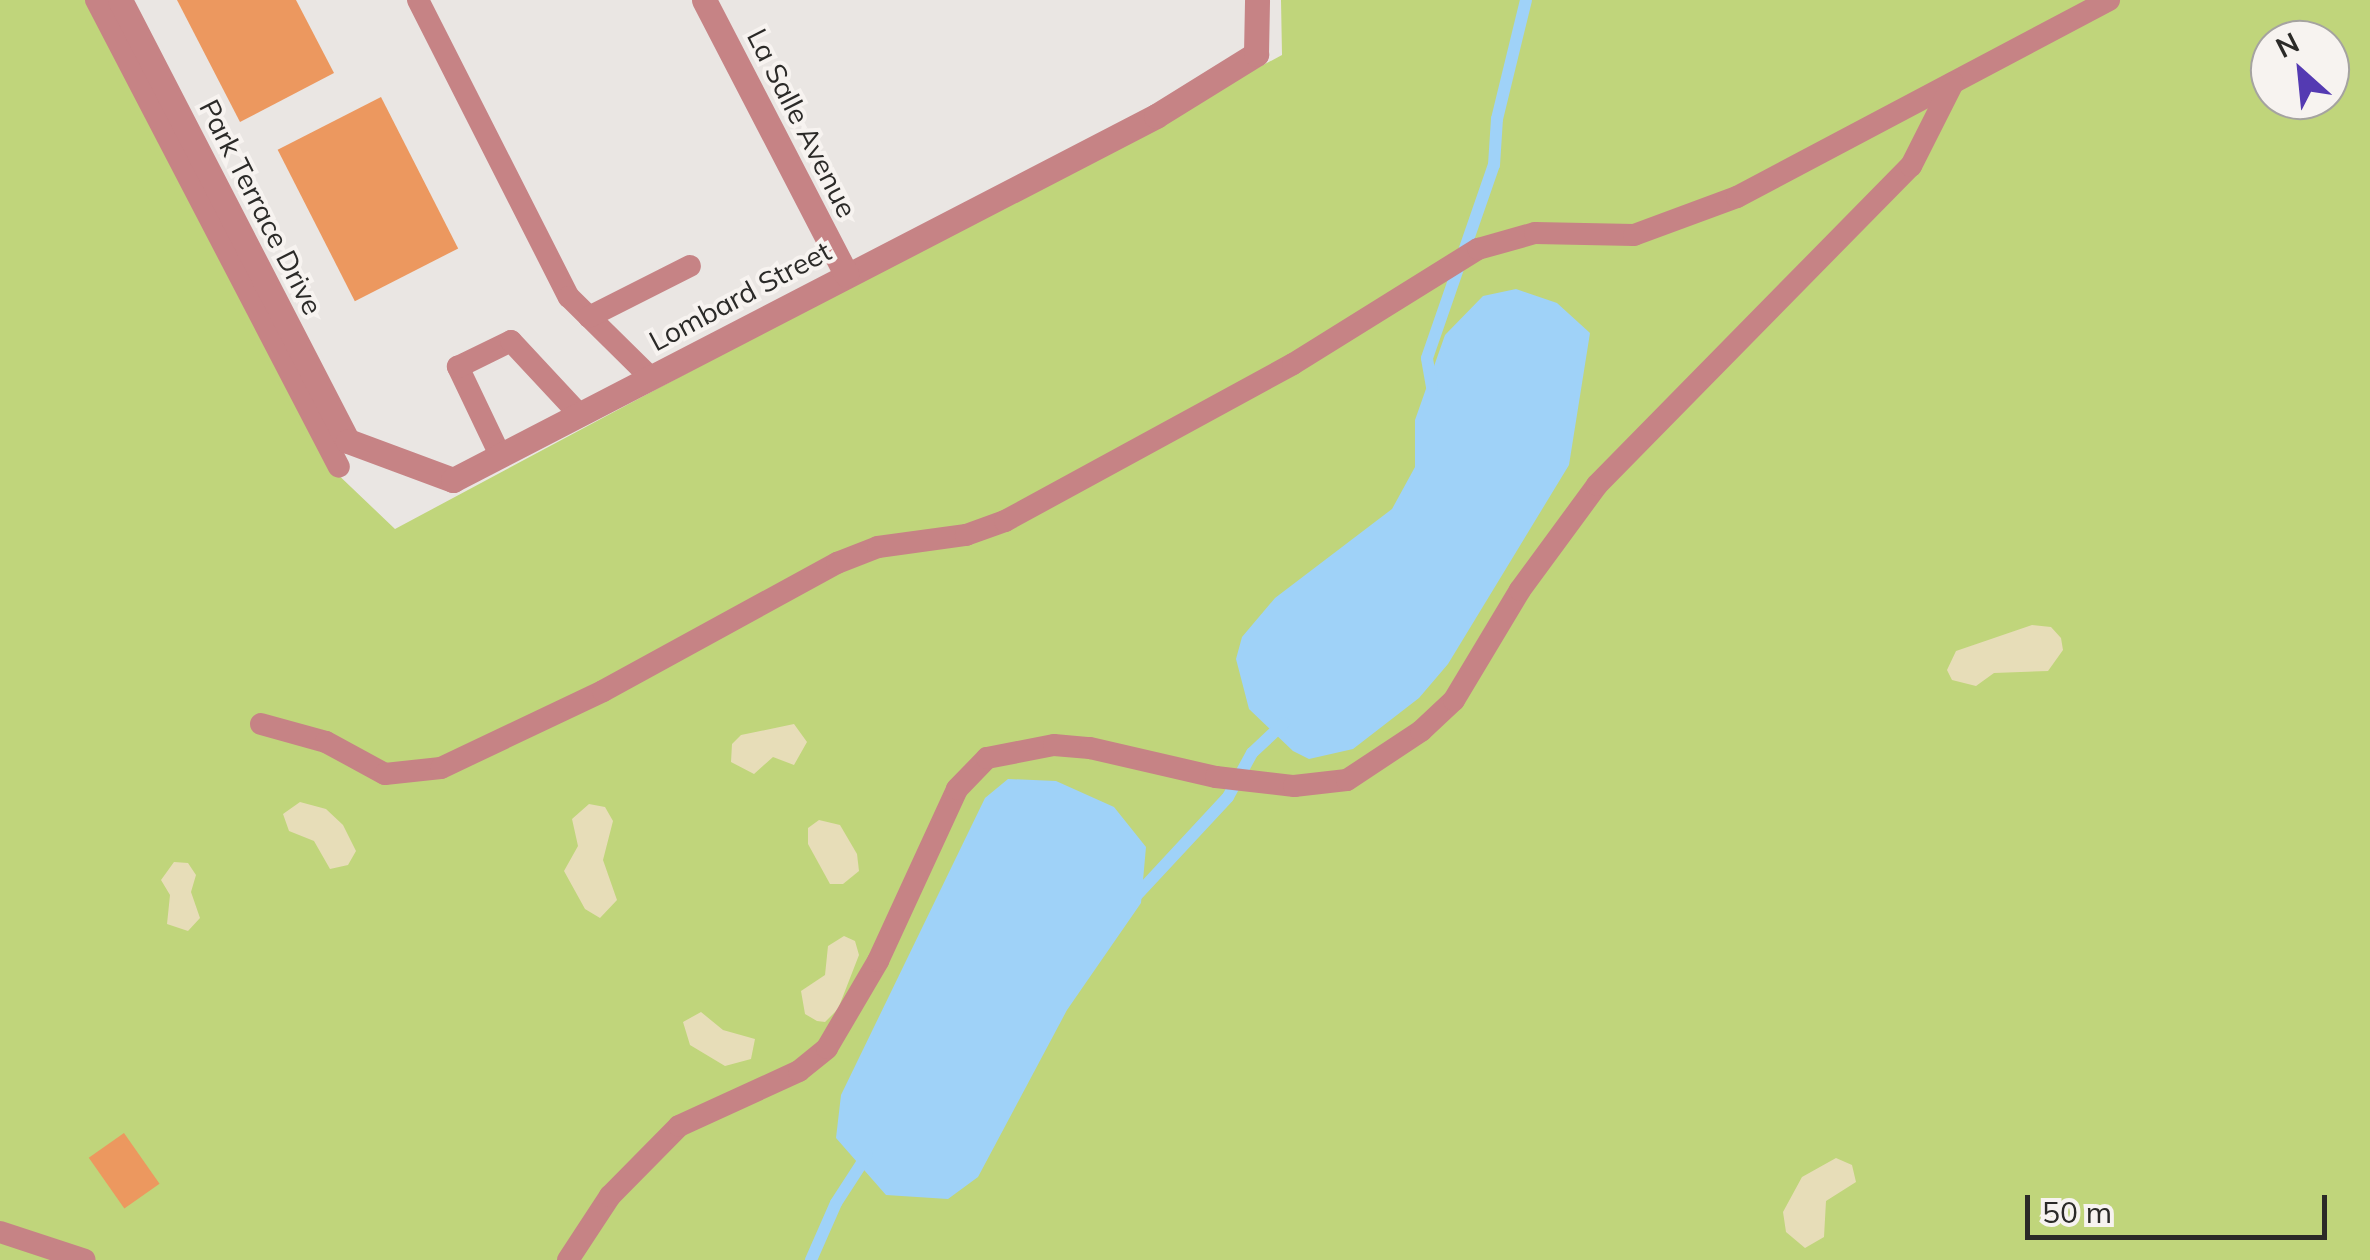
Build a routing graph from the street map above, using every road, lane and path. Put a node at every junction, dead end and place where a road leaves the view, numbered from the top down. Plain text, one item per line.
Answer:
1 (96, 0) edge
2 (120, 0) edge
3 (418, 0) edge
4 (704, 0) edge
5 (1257, 0) edge
6 (2109, 0) edge
7 (1953, 83) junction
8 (690, 266) dead end
9 (846, 274) junction
10 (589, 316) junction
11 (650, 377) junction
12 (578, 414) junction
13 (348, 441) joint
14 (500, 455) junction
15 (339, 467) dead end
16 (260, 724) dead end
17 (0, 1232) edge
18 (85, 1260) edge
19 (568, 1260) edge

1 - 15 lane
2 - 13 street, Park Terrace Drive
3 - 10 lane
4 - 9 street, La Salle Avenue
5 - 9 street, Lombard Street
6 - 7 lane
7 - 16 lane
7 - 19 lane
8 - 10 lane
9 - 11 street, Lombard Street
10 - 11 lane
11 - 12 street, Lombard Street
12 - 14 street, Lombard Street
12 - 14 lane
13 - 14 street, Lombard Street
17 - 18 lane

